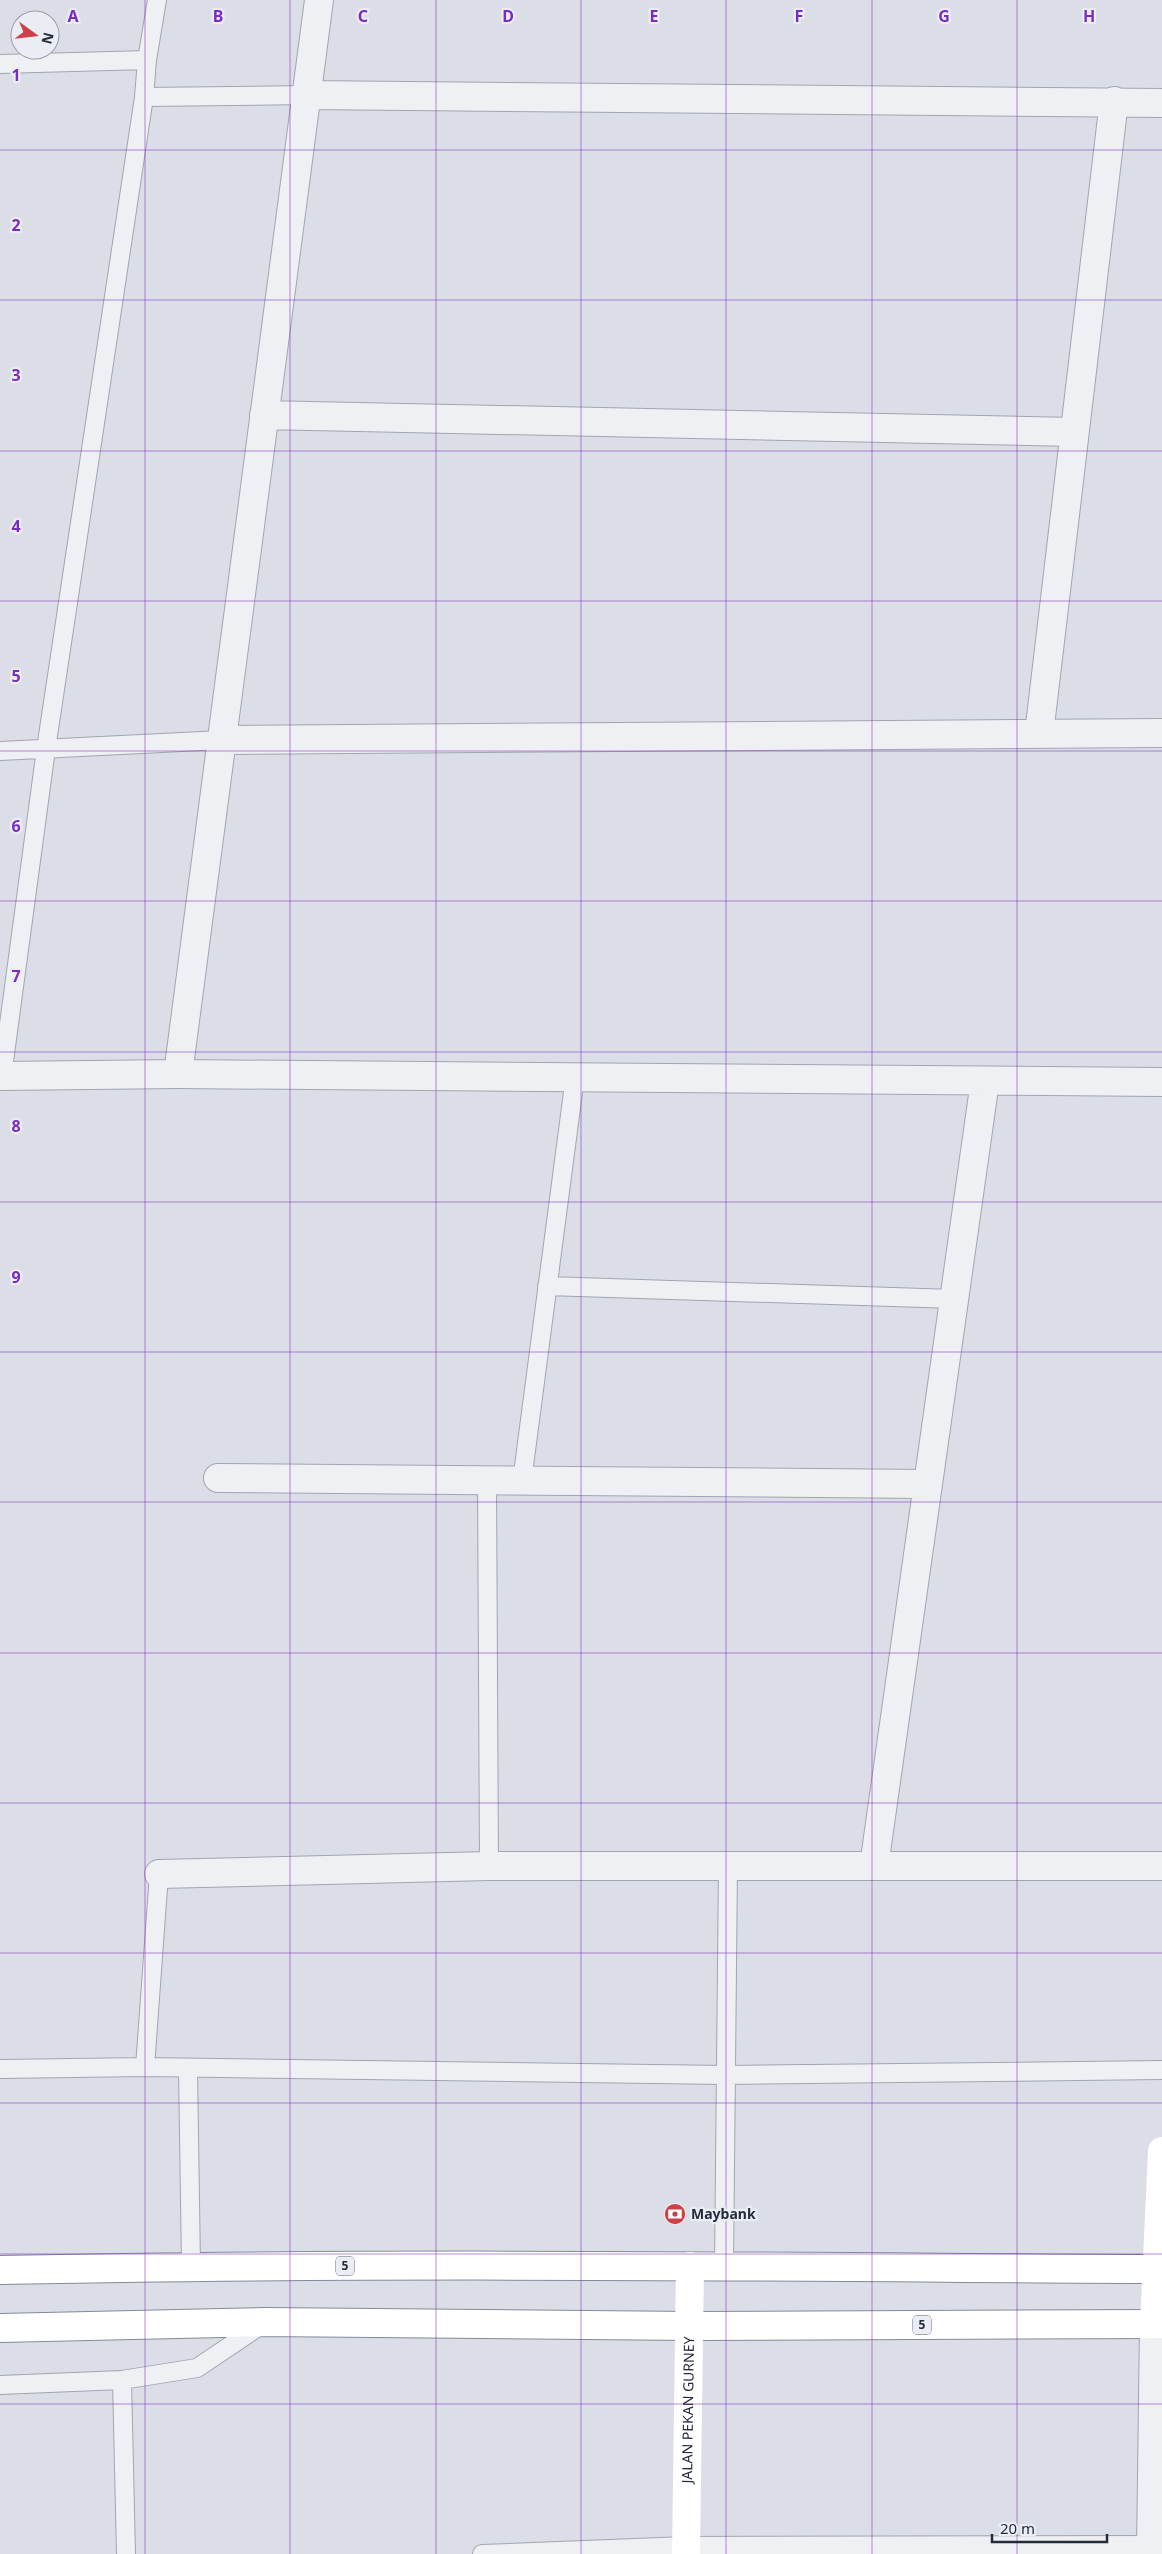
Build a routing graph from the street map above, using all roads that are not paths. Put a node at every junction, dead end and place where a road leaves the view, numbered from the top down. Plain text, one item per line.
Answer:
1 (156, 0) edge
2 (319, 0) edge
3 (147, 60) junction
4 (0, 64) edge
5 (307, 95) junction
6 (144, 98) junction
7 (1114, 102) junction
8 (1162, 103) edge
9 (264, 416) junction
10 (1074, 432) junction
11 (1162, 733) edge
12 (1039, 734) junction
13 (222, 740) junction
14 (46, 749) junction
15 (0, 751) edge
16 (178, 1074) junction
17 (1, 1076) edge
18 (575, 1077) junction
19 (985, 1081) junction
20 (1162, 1082) edge
21 (547, 1286) junction
22 (954, 1299) junction
23 (218, 1478) dead end
24 (487, 1480) junction
25 (522, 1481) junction
26 (927, 1484) junction
27 (489, 1866) junction
28 (728, 1866) junction
29 (874, 1866) junction
30 (1162, 1866) edge
31 (159, 1874) joint
32 (145, 2067) junction
33 (188, 2068) junction
34 (0, 2069) edge
35 (1162, 2070) edge
36 (726, 2075) junction
37 (1162, 2151) edge
38 (191, 2266) junction
39 (690, 2266) junction
40 (724, 2267) junction
41 (1159, 2269) edge
42 (0, 2270) edge
43 (265, 2322) junction
44 (1158, 2324) edge
45 (690, 2326) junction
46 (0, 2328) edge
47 (122, 2380) junction
48 (0, 2385) edge
49 (1155, 2548) edge
50 (686, 2550) edge
51 (126, 2554) edge
52 (482, 2554) edge

1 - 3 lane
2 - 5 street
3 - 4 lane
3 - 6 lane
5 - 6 lane
5 - 7 street
5 - 9 street
6 - 14 lane
7 - 8 street
7 - 10 street
9 - 10 street
9 - 13 street
10 - 12 street
11 - 12 street
12 - 13 street
13 - 14 lane
13 - 16 street
14 - 15 lane
14 - 17 lane
16 - 17 street
16 - 18 street
18 - 19 street
18 - 21 lane
19 - 20 street
19 - 22 street
21 - 22 lane
21 - 25 lane
22 - 26 street
23 - 24 street
24 - 25 street
24 - 27 lane
25 - 26 street
26 - 29 street
27 - 28 street
27 - 31 street
28 - 29 street
28 - 36 lane
29 - 30 street
31 - 32 lane
32 - 33 lane
32 - 34 lane
33 - 36 lane
33 - 38 lane
35 - 36 lane
36 - 40 lane
37 - 41 main road
38 - 39 main road, 5
38 - 42 main road, 5
39 - 40 main road, 5
39 - 45 main road, JALAN PEKAN GURNEY
40 - 41 main road, 5
41 - 44 main road
43 - 45 main road, 5
43 - 46 main road, 5
43 - 47 lane
44 - 45 main road, 5
44 - 49 street
45 - 50 main road, JALAN PEKAN GURNEY
47 - 48 lane
47 - 51 lane
49 - 50 lane
50 - 52 lane

